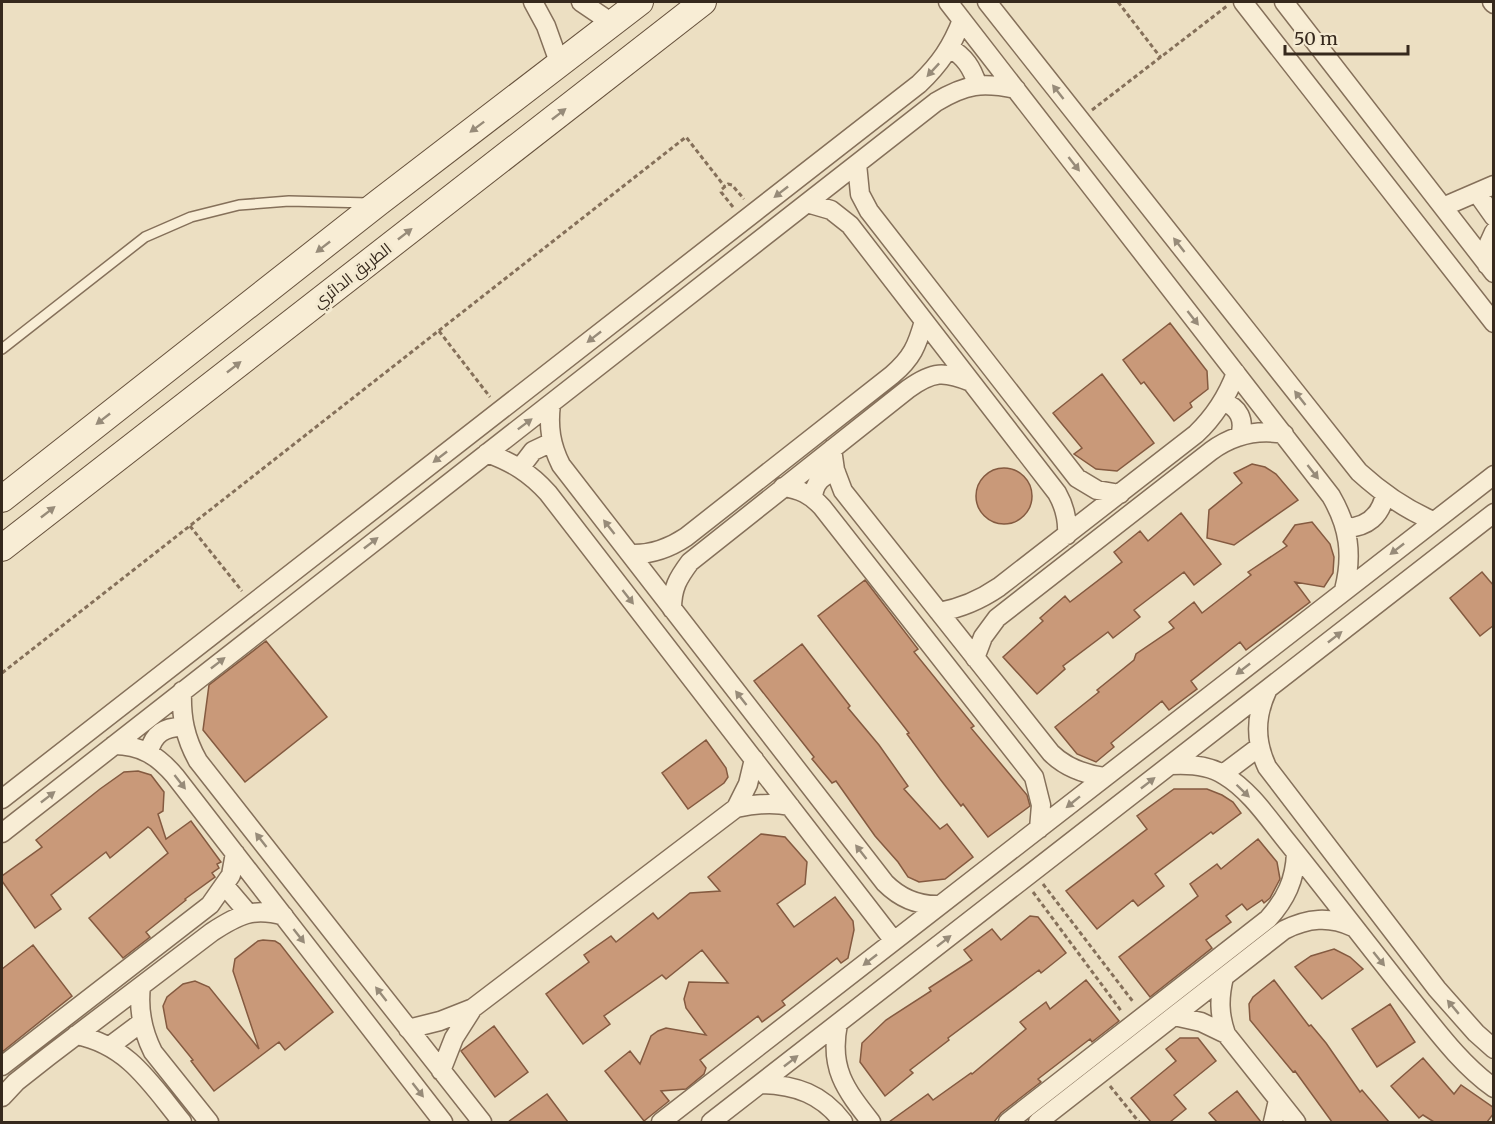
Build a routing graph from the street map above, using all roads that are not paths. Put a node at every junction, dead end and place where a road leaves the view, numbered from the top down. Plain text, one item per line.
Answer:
1 (532, 2) edge
2 (581, 2) edge
3 (640, 2) edge
4 (703, 2) edge
5 (948, 2) edge
6 (987, 2) edge
7 (1243, 2) edge
8 (1284, 2) edge
9 (962, 20) junction
10 (612, 23) junction
11 (950, 48) junction
12 (560, 64) junction
13 (977, 84) junction
14 (1016, 89) junction
15 (1365, 106) junction
16 (1077, 115) junction
17 (1339, 125) junction
18 (1048, 131) junction
19 (857, 164) junction
20 (1494, 185) edge
21 (1477, 193) junction
22 (861, 196) junction
23 (378, 203) junction
24 (807, 203) junction
25 (1443, 207) junction
26 (839, 215) junction
27 (1494, 217) edge
28 (1494, 232) edge
29 (1490, 269) edge
30 (626, 312) junction
31 (924, 321) junction
32 (1494, 323) edge
33 (641, 333) junction
34 (2, 349) edge
35 (189, 351) junction
36 (913, 353) junction
37 (1236, 373) junction
38 (930, 376) junction
39 (971, 382) junction
40 (210, 386) junction
41 (136, 394) junction
42 (1223, 402) junction
43 (551, 404) junction
44 (161, 424) junction
45 (1284, 434) junction
46 (1240, 436) junction
47 (552, 442) junction
48 (832, 449) junction
49 (487, 453) junction
50 (520, 468) junction
51 (836, 472) junction
52 (1494, 475) edge
53 (1077, 478) junction
54 (783, 487) junction
55 (1057, 493) junction
56 (1120, 494) junction
57 (1385, 495) junction
58 (813, 498) junction
59 (2, 499) edge
60 (1494, 513) edge
61 (1434, 521) junction
62 (1346, 528) junction
63 (1066, 535) junction
64 (676, 544) junction
65 (2, 548) edge
66 (630, 554) junction
67 (690, 562) junction
68 (1344, 590) junction
69 (982, 598) junction
70 (672, 609) junction
71 (939, 612) junction
72 (997, 618) junction
73 (1292, 631) junction
74 (1312, 656) junction
75 (975, 658) junction
76 (182, 691) junction
77 (1267, 691) junction
78 (184, 727) junction
79 (114, 745) junction
80 (1259, 747) junction
81 (148, 752) junction
82 (754, 759) junction
83 (1057, 759) junction
84 (1172, 765) junction
85 (1223, 774) junction
86 (1034, 777) junction
87 (1104, 777) junction
88 (2, 799) edge
89 (790, 806) junction
90 (736, 808) junction
91 (1040, 828) junction
92 (2, 833) edge
93 (235, 853) junction
94 (1296, 853) junction
95 (975, 878) junction
96 (885, 883) junction
97 (225, 886) junction
98 (863, 900) junction
99 (994, 902) junction
100 (940, 905) junction
101 (248, 913) junction
102 (284, 916) junction
103 (1353, 927) junction
104 (894, 941) junction
105 (1224, 977) junction
106 (141, 986) junction
107 (473, 1008) junction
108 (1174, 1016) junction
109 (142, 1022) junction
110 (838, 1024) junction
111 (408, 1029) junction
112 (1226, 1034) junction
113 (76, 1035) junction
114 (110, 1046) junction
115 (1494, 1049) edge
116 (2, 1066) edge
117 (441, 1071) junction
118 (761, 1084) junction
119 (1494, 1088) edge
120 (848, 1092) junction
121 (2, 1097) edge
122 (1278, 1100) junction
123 (830, 1106) junction
124 (182, 1122) edge
125 (209, 1122) edge
126 (443, 1122) edge
127 (482, 1122) edge
128 (661, 1122) edge
129 (711, 1122) edge
130 (843, 1122) edge
131 (871, 1122) edge
132 (1008, 1122) edge
133 (1038, 1122) edge
134 (1273, 1122) edge
135 (1296, 1122) edge

1 - 12 street
2 - 10 street
3 - 10 main road
40 -> 4 main road, الطريق الدائري
5 - 9 street
16 -> 6 street
7 - 17 street
8 - 15 street
9 - 11 street
9 - 14 street
10 - 12 main road
11 - 13 street
11 -> 30 street
12 -> 23 main road
13 - 14 street
13 - 19 street
14 - 18 street
15 - 17 street
15 - 25 street
16 - 18 street
57 -> 16 street
17 - 32 street
18 -> 37 street
19 - 22 street
19 - 24 street
20 - 21 street
21 - 25 street
21 - 27 street
22 - 26 street
22 - 53 street
23 - 34 lane
23 -> 35 main road
24 - 26 street
24 - 33 street
25 - 29 street
26 - 31 street
28 - 29 street
30 - 33 street
30 -> 88 street
31 - 36 street
31 - 39 street
33 - 43 street
35 - 40 main road
35 - 41 main road
36 - 38 street
36 - 64 street
37 - 42 street
37 - 45 street
38 - 39 street
38 - 48 street
39 - 55 street
40 - 44 main road, الطريق الدائري
41 - 44 main road
41 -> 59 main road
42 - 46 street
42 - 56 street
43 - 47 street
49 -> 43 street
65 -> 44 main road, الطريق الدائري
45 - 46 street
45 -> 62 street
46 - 72 street
47 - 50 street
66 -> 47 street
48 - 51 street
48 - 54 street
49 - 50 street
76 -> 49 street
50 -> 82 street
51 - 58 street
51 - 71 street
52 - 61 street
53 - 55 street
53 - 56 street
54 - 58 street
54 - 67 street
55 - 63 street
56 - 63 street
57 - 61 street
57 - 62 street
58 - 86 street
74 -> 60 street
61 -> 68 street
62 - 68 street
63 - 69 street
64 - 66 street
64 - 67 street
66 - 70 street
67 - 70 street
68 - 73 street
69 - 71 street
69 - 72 street
96 -> 70 street
71 - 75 street
72 - 75 street
73 - 74 street
73 -> 87 street
74 - 77 street
75 - 83 street
76 - 78 street
76 - 79 street
77 - 80 street
77 - 84 street
78 - 81 street
111 -> 78 street
79 - 81 street
92 -> 79 street
80 - 85 street
115 -> 80 street
81 -> 93 street
82 - 89 street
82 - 90 street
83 - 86 street
83 - 87 street
84 - 85 street
99 -> 84 street
85 -> 94 street
86 - 91 street
87 -> 91 street
89 - 90 street
89 - 98 street
90 - 107 street
91 - 95 street
93 - 97 street
93 - 102 street
94 - 103 street
94 - 132 street
95 - 99 street
95 - 100 street
96 - 98 street
96 - 100 street
97 - 101 street
97 - 116 street
98 - 104 street
110 -> 99 street
100 - 104 street
101 - 102 street
101 - 106 street
102 -> 126 street
103 - 105 street
103 -> 119 street
104 -> 128 street
105 - 108 street
105 - 112 street
106 - 109 street
106 - 113 street
107 - 111 street
107 - 117 street
108 - 112 street
108 - 133 street
109 - 114 street
109 - 125 street
118 -> 110 street
110 - 120 street
111 - 117 street
112 - 122 street
113 - 114 street
113 - 121 street
114 - 124 street
117 - 127 street
118 - 123 street
118 - 129 street
120 - 123 street
120 - 131 street
122 - 134 street
122 - 135 street
123 - 130 street

